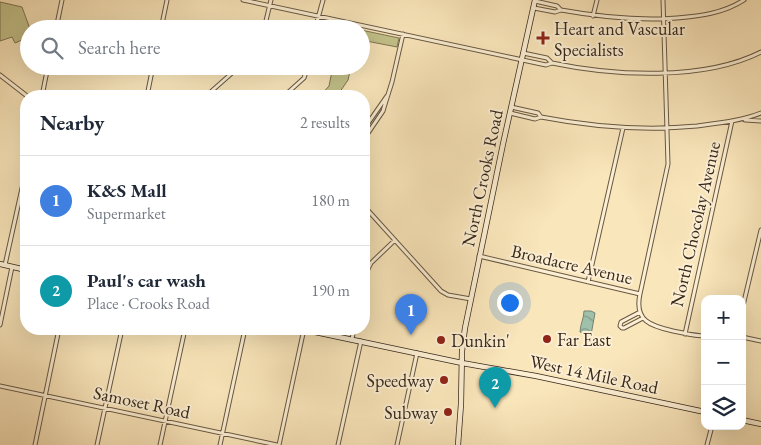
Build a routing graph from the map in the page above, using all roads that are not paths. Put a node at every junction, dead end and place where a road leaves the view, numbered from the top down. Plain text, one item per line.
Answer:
1 (62, 0) edge
2 (167, 0) edge
3 (242, 0) edge
4 (271, 0) edge
5 (323, 0) edge
6 (535, 0) edge
7 (597, 0) edge
8 (663, 0) edge
9 (744, 0) edge
10 (269, 6) junction
11 (534, 8) junction
12 (561, 10) junction
13 (319, 16) junction
14 (593, 16) junction
15 (664, 19) junction
16 (58, 20) edge
17 (163, 20) edge
18 (266, 20) edge
19 (318, 20) edge
20 (338, 20) edge
21 (370, 27) edge
22 (403, 34) junction
23 (761, 52) edge
24 (523, 53) junction
25 (522, 60) junction
26 (552, 63) junction
27 (665, 73) junction
28 (46, 75) edge
29 (151, 75) edge
30 (230, 75) edge
31 (305, 75) edge
32 (0, 76) edge
33 (43, 90) edge
34 (148, 90) edge
35 (213, 90) edge
36 (291, 90) edge
37 (20, 91) edge
38 (388, 95) junction
39 (511, 107) junction
40 (761, 113) edge
41 (510, 114) junction
42 (541, 117) junction
43 (742, 119) junction
44 (370, 120) edge
45 (732, 121) junction
46 (761, 121) edge
47 (623, 128) junction
48 (667, 128) junction
49 (370, 130) edge
50 (20, 195) edge
51 (370, 213) edge
52 (761, 230) edge
53 (395, 240) junction
54 (479, 256) junction
55 (3, 265) edge
56 (370, 265) edge
57 (12, 267) junction
58 (20, 269) edge
59 (588, 282) junction
60 (640, 294) junction
61 (746, 295) edge
62 (471, 299) junction
63 (640, 312) junction
64 (643, 318) junction
65 (0, 325) edge
66 (685, 334) junction
67 (58, 335) edge
68 (121, 335) edge
69 (183, 335) edge
70 (244, 335) edge
71 (301, 335) edge
72 (332, 335) edge
73 (353, 335) edge
74 (701, 336) edge
75 (746, 337) edge
76 (352, 339) junction
77 (361, 341) junction
78 (761, 341) edge
79 (417, 353) junction
80 (462, 363) junction
81 (0, 386) edge
82 (45, 395) junction
83 (105, 408) junction
84 (701, 411) edge
85 (165, 421) junction
86 (746, 421) edge
87 (761, 424) edge
88 (711, 430) edge
89 (223, 433) junction
90 (34, 445) edge
91 (97, 445) edge
92 (160, 445) edge
93 (220, 445) edge
94 (278, 445) edge
95 (338, 445) edge
96 (398, 445) edge
97 (458, 445) edge
98 (707, 445) edge

1 - 16 street
2 - 17 street
3 - 10 street
4 - 10 street
5 - 13 street
6 - 11 main road, North Crooks Road
6 - 12 street
7 - 14 street
8 - 15 street
9 - 15 street
10 - 13 street
10 - 18 street
11 - 12 street
11 - 24 main road, North Crooks Road
12 - 14 street
13 - 19 street
13 - 20 street
14 - 15 street
15 - 27 street
21 - 22 street
22 - 25 street
22 - 38 street
23 - 27 street
24 - 25 main road, North Crooks Road
24 - 26 street
25 - 26 street
25 - 39 main road, North Crooks Road
26 - 27 street
27 - 48 street
28 - 33 street
29 - 34 street
30 - 35 street
31 - 36 street
32 - 37 street
38 - 44 street
38 - 49 street
39 - 41 main road, North Crooks Road
39 - 42 street
40 - 43 street
41 - 42 street
41 - 54 main road, North Crooks Road
42 - 47 street
43 - 45 street
43 - 46 street
45 - 48 street
45 - 66 street, North Chocolay Avenue
47 - 48 street
47 - 59 street
48 - 60 street
50 - 55 street
51 - 53 street
52 - 61 street
53 - 56 street
53 - 62 street
54 - 59 street, Broadacre Avenue
54 - 62 main road, North Crooks Road
55 - 57 main road
57 - 58 main road
57 - 65 street
59 - 60 street, Broadacre Avenue
60 - 63 street, Broadacre Avenue
62 - 80 main road, North Crooks Road
63 - 64 street, Broadacre Avenue
63 - 64 street, Broadacre Avenue
64 - 66 street
66 - 74 street
67 - 82 street
68 - 83 street
69 - 85 street
70 - 89 street
71 - 94 street
72 - 76 main road, West 14 Mile Road
73 - 76 street
75 - 78 street
76 - 77 main road, West 14 Mile Road
77 - 79 main road, West 14 Mile Road
77 - 95 street
79 - 80 main road, West 14 Mile Road
79 - 96 street
80 - 84 main road, West 14 Mile Road
80 - 97 main road, North Crooks Road
81 - 82 street, Samoset Road
82 - 83 street, Samoset Road
82 - 90 street
83 - 85 street, Samoset Road
83 - 91 street
85 - 89 street, Samoset Road
85 - 92 street
86 - 87 main road
88 - 98 street
89 - 93 street
89 - 94 street, Samoset Road

